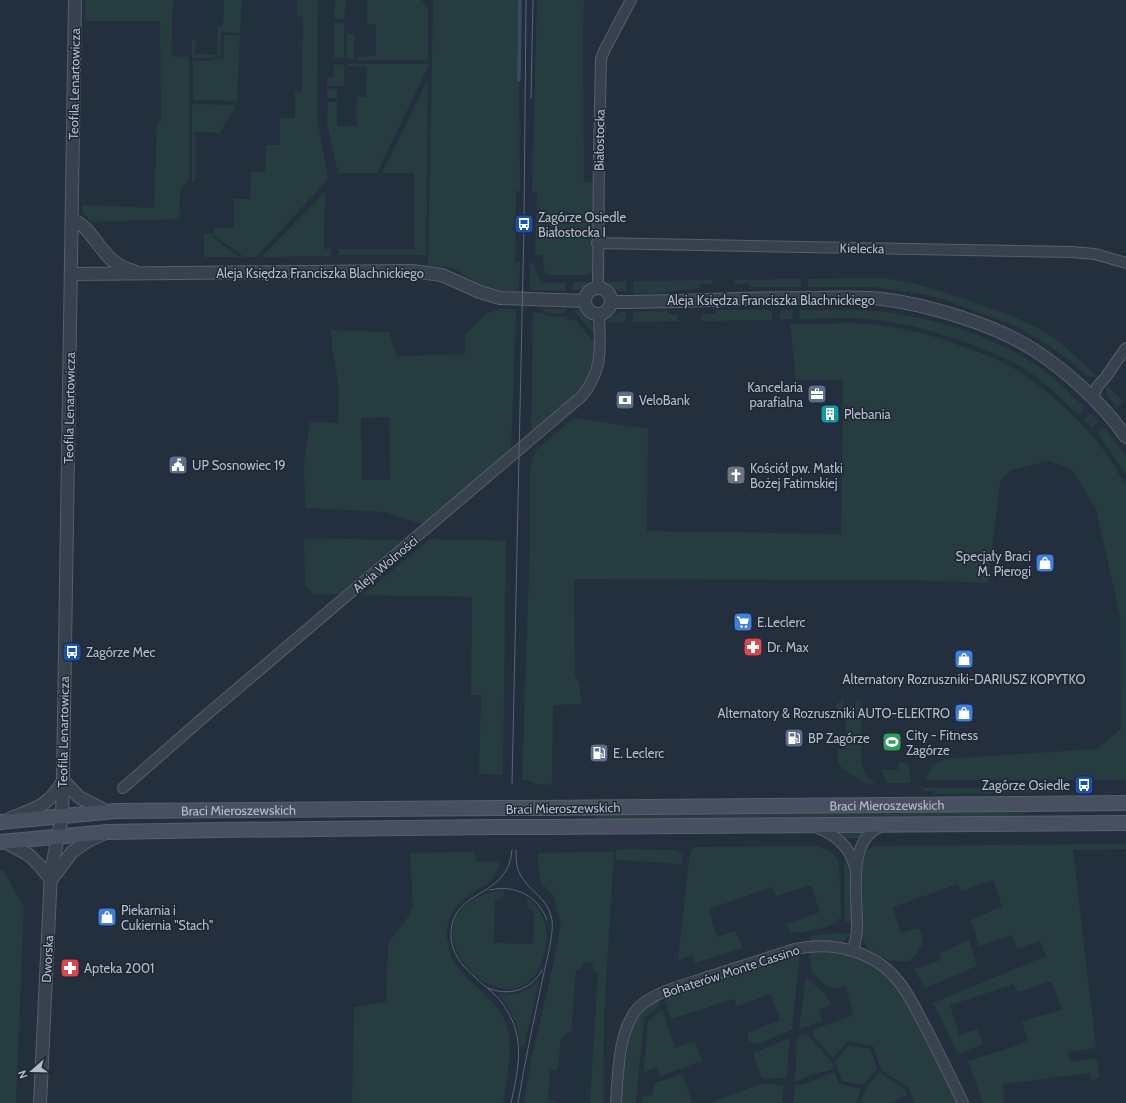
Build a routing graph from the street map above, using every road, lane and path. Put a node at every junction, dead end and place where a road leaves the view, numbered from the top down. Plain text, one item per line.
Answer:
1 (75, 0) edge
2 (631, 0) edge
3 (72, 220) junction
4 (598, 243) junction
5 (1126, 263) edge
6 (71, 274) junction
7 (146, 274) junction
8 (598, 288) junction
9 (585, 301) junction
10 (611, 302) junction
11 (599, 314) junction
12 (1126, 348) edge
13 (1093, 399) junction
14 (1126, 437) edge
15 (63, 780) junction
16 (122, 788) dead end
17 (1126, 803) edge
18 (567, 808) junction
19 (106, 811) junction
20 (62, 816) junction
21 (1, 822) edge
22 (1126, 822) edge
23 (809, 824) junction
24 (889, 824) junction
25 (566, 827) junction
26 (108, 832) junction
27 (58, 837) junction
28 (2, 842) edge
29 (856, 871) junction
30 (51, 880) junction
31 (853, 950) junction
32 (40, 1103) edge
33 (616, 1103) edge
34 (963, 1103) edge

1 - 3 street, Teofila Lenartowicza
2 - 4 street, Białostocka
3 - 6 street, Teofila Lenartowicza
3 - 7 street, Aleja Księdza Franciszka Blachnickiego
4 - 5 street, Kielecka
4 - 8 street, Białostocka
6 - 7 street, Aleja Księdza Franciszka Blachnickiego
6 - 15 street, Teofila Lenartowicza
7 - 9 street, Aleja Księdza Franciszka Blachnickiego
8 - 9 street
8 - 10 street
9 - 11 street
10 - 11 street
10 - 13 street, Aleja Księdza Franciszka Blachnickiego
11 - 16 street, Aleja Wolności
12 - 13 street
13 - 14 street, Aleja Księdza Franciszka Blachnickiego
15 - 19 street
15 - 20 street, Teofila Lenartowicza
15 - 21 street
17 - 18 main road, Braci Mieroszewskich
18 - 19 main road, Braci Mieroszewskich, bridge
18 - 25 main road
19 - 20 main road, Braci Mieroszewskich
20 - 21 main road, Braci Mieroszewskich
20 - 27 street, Dworska
22 - 24 main road, Braci Mieroszewskich
23 - 24 main road, Braci Mieroszewskich
23 - 25 main road, Braci Mieroszewskich
23 - 29 street
24 - 29 street
25 - 26 main road, Braci Mieroszewskich, bridge
26 - 27 main road, Braci Mieroszewskich
26 - 30 street
27 - 28 main road, Braci Mieroszewskich
27 - 30 street, Dworska
28 - 30 street
29 - 31 street
30 - 32 street, Dworska
31 - 33 street, Bohaterów Monte Cassino
31 - 34 street, Bohaterów Monte Cassino

